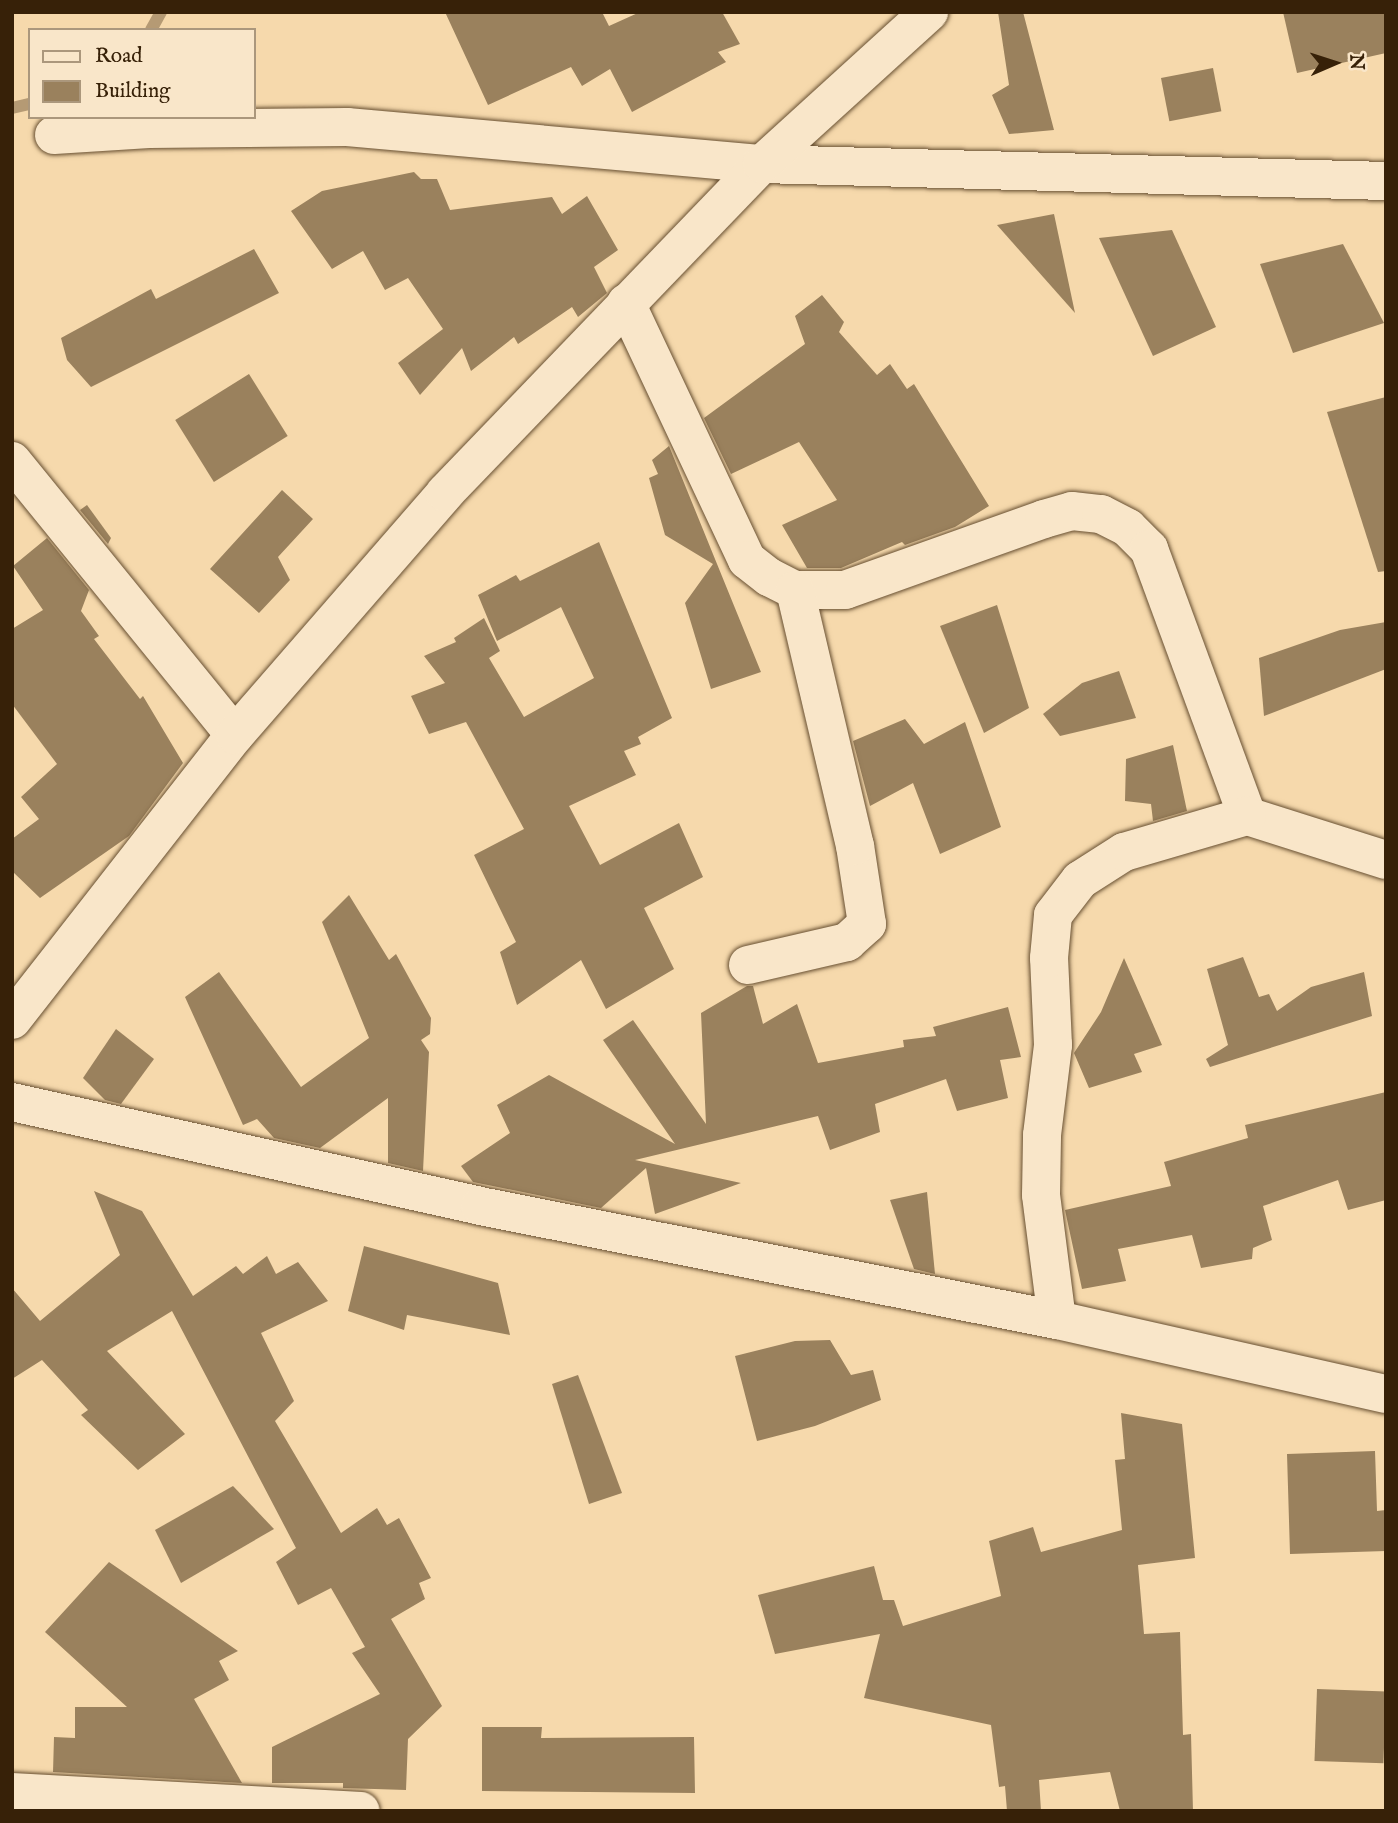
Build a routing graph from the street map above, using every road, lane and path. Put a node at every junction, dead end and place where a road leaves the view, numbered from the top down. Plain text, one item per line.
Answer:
1 (929, 12) edge
2 (54, 135) dead end
3 (762, 164) junction
4 (1386, 181) edge
5 (626, 303) junction
6 (19, 484) edge
7 (795, 590) junction
8 (235, 735) junction
9 (1247, 816) junction
10 (1386, 860) edge
11 (748, 965) dead end
12 (12, 1020) edge
13 (12, 1102) edge
14 (1057, 1320) junction
15 (1386, 1394) edge
16 (12, 1792) edge
17 (360, 1811) edge

1 - 3 street
2 - 3 street
3 - 4 street
3 - 5 street
5 - 7 street
5 - 8 street
6 - 8 street
7 - 9 street
7 - 11 street
8 - 12 street
9 - 10 street
9 - 14 street
13 - 14 street
14 - 15 street
16 - 17 street

